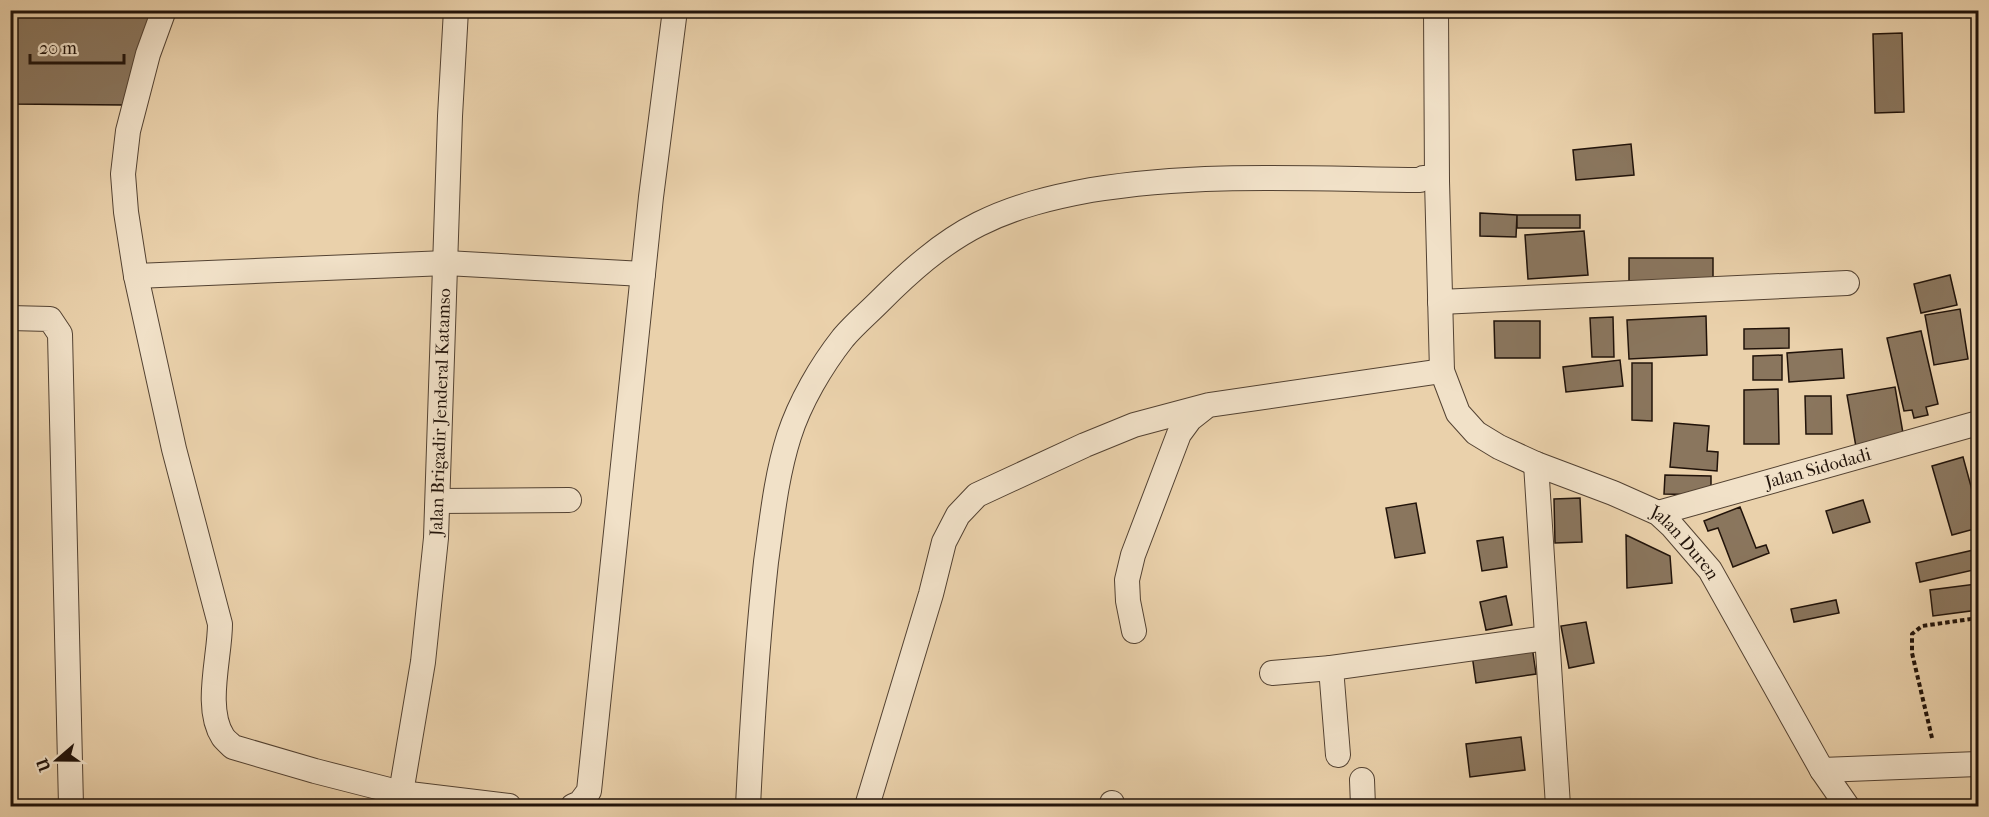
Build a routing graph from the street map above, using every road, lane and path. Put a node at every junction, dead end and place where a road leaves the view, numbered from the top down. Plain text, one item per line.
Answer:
1 (164, 10) edge
2 (456, 10) edge
3 (675, 10) edge
4 (1436, 10) edge
5 (1430, 181) junction
6 (446, 263) junction
7 (643, 274) junction
8 (136, 276) junction
9 (1847, 283) dead end
10 (1440, 302) junction
11 (10, 318) edge
12 (1443, 370) junction
13 (1209, 405) junction
14 (1978, 423) edge
15 (1536, 464) junction
16 (569, 500) dead end
17 (438, 501) junction
18 (1658, 513) junction
19 (1978, 618) edge
20 (1134, 632) dead end
21 (1547, 638) junction
22 (1331, 668) junction
23 (1272, 673) dead end
24 (1338, 754) dead end
25 (1978, 764) edge
26 (1939, 765) junction
27 (1822, 770) junction
28 (1362, 780) dead end
29 (395, 800) edge
30 (71, 807) edge
31 (509, 807) edge
32 (573, 807) edge
33 (748, 807) edge
34 (867, 807) edge
35 (1364, 807) edge
36 (1558, 807) edge
37 (1847, 807) edge

1 - 8 street
2 - 6 street, Jalan Brigadir Jenderal Katamso
3 - 7 street
4 - 5 street, Jalan Duren
5 - 10 street, Jalan Duren
5 - 33 street
6 - 7 street
6 - 8 street
6 - 17 street, Jalan Brigadir Jenderal Katamso
7 - 32 street
8 - 29 street
9 - 10 street
10 - 12 street, Jalan Duren
11 - 30 street
12 - 13 street
12 - 15 street, Jalan Duren
13 - 20 street
13 - 34 street
14 - 18 street, Jalan Sidodadi
15 - 18 street, Jalan Duren
15 - 21 street
16 - 17 street
17 - 29 street, Jalan Brigadir Jenderal Katamso
18 - 27 street, Jalan Duren
19 - 26 path
21 - 22 street
21 - 36 street
22 - 23 street
22 - 24 street
25 - 26 street
26 - 27 street
27 - 37 street, Jalan Duren
28 - 35 street
29 - 31 street

